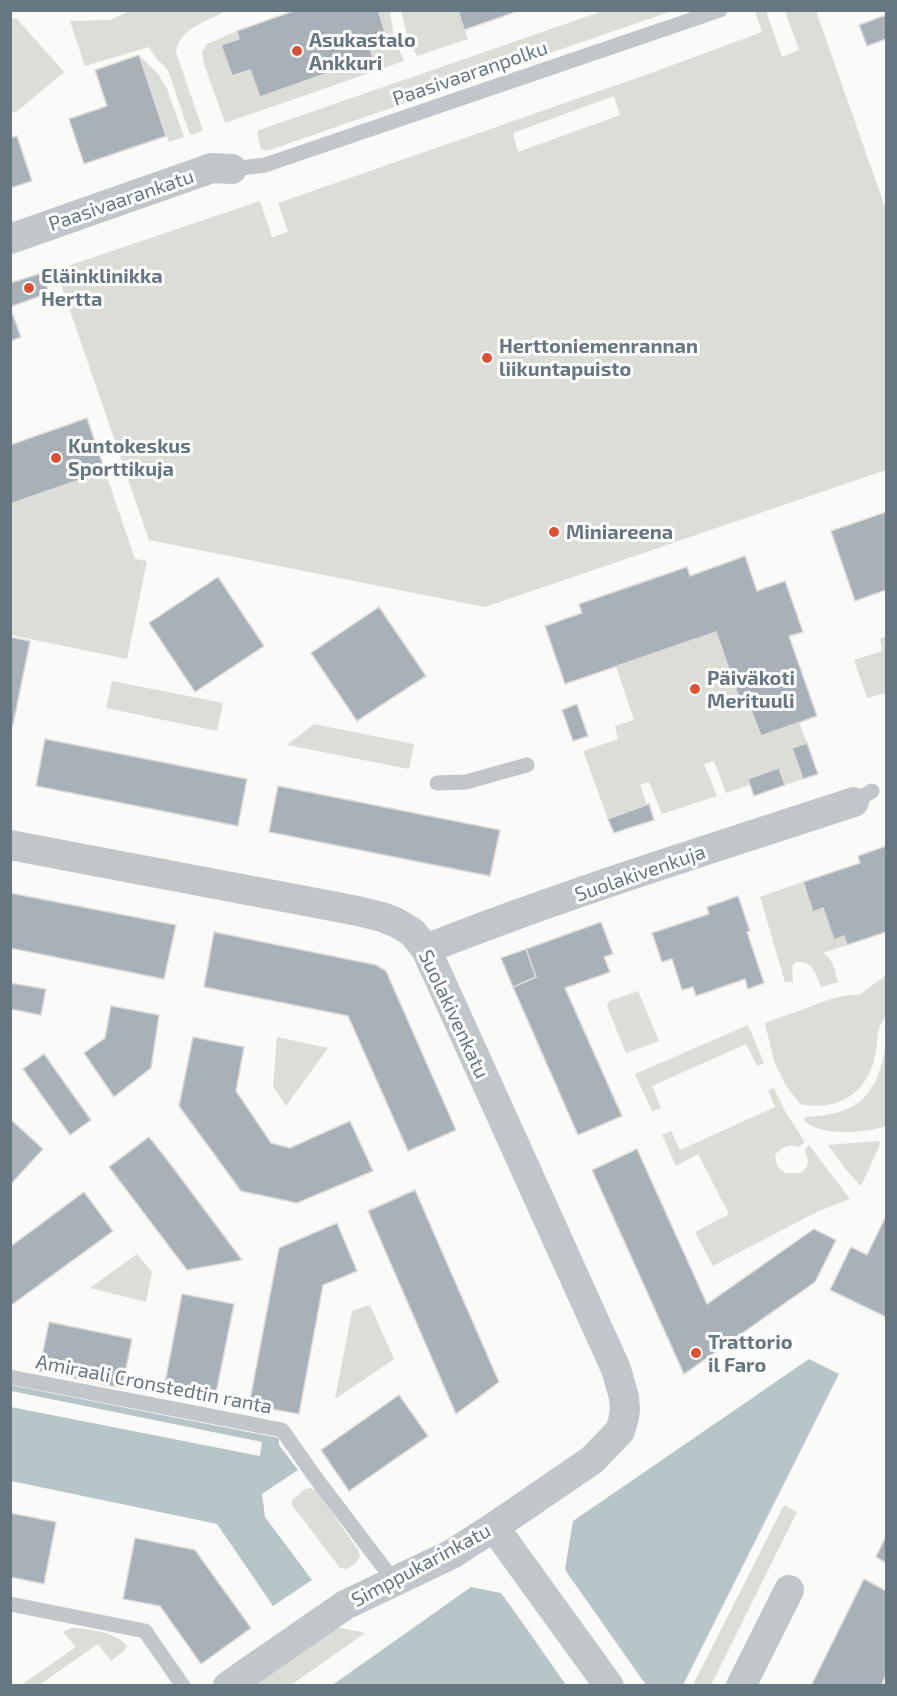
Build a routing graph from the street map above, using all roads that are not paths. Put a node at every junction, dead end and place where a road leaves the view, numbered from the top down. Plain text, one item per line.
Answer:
1 (720, 10) edge
2 (232, 169) joint
3 (10, 239) edge
4 (527, 765) dead end
5 (437, 783) dead end
6 (863, 797) dead end
7 (10, 845) edge
8 (426, 948) junction
9 (10, 1377) edge
10 (625, 1410) joint
11 (494, 1527) junction
12 (394, 1581) junction
13 (789, 1590) dead end
14 (10, 1604) edge
15 (183, 1686) edge
16 (228, 1686) edge
17 (609, 1686) edge
18 (741, 1686) edge

1 - 2 lane, Paasivaaranpolku
2 - 3 street, Paasivaarankatu
4 - 5 lane
6 - 8 street, Suolakivenkuja
7 - 8 street, Suolakivenkatu
8 - 10 street, Suolakivenkatu
9 - 12 lane, Amiraali Cronstedtin ranta
10 - 11 street, Simppukarinkatu
11 - 12 street, Simppukarinkatu
11 - 17 street
12 - 16 street, Simppukarinkatu
13 - 18 street
14 - 15 lane

